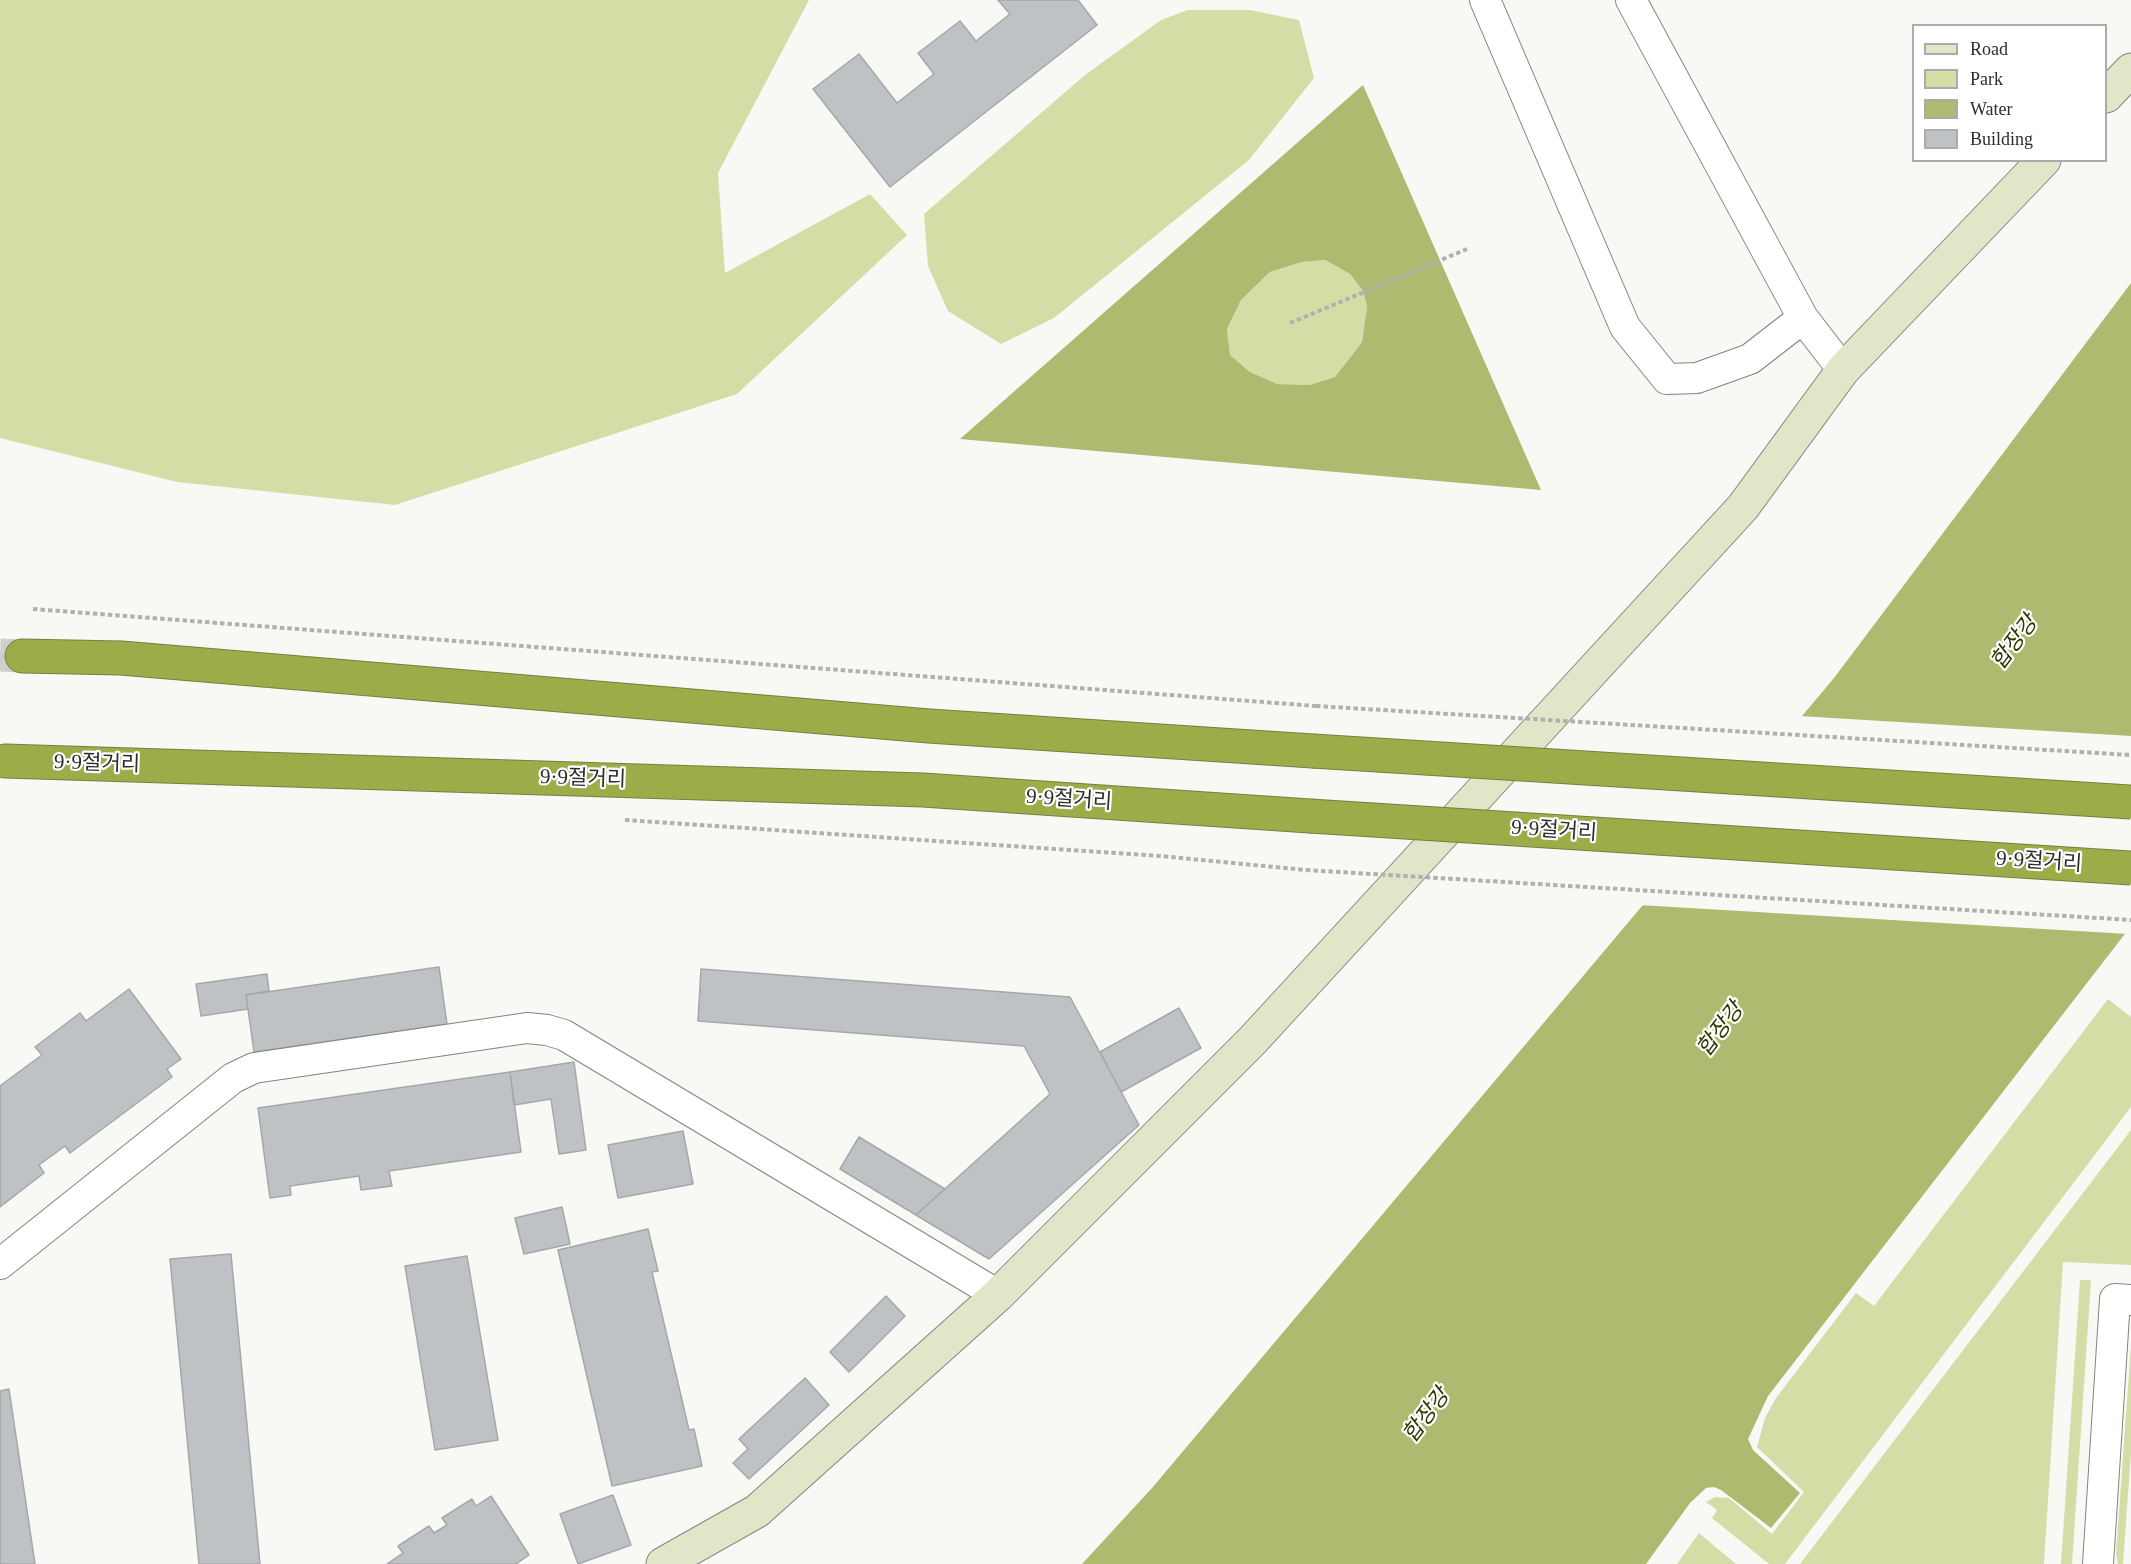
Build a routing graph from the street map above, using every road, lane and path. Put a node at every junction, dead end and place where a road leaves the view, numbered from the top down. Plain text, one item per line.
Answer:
1 (1485, 0) edge
2 (1631, 0) edge
3 (2131, 70) edge
4 (2107, 95) edge
5 (2041, 162) edge
6 (1467, 249) dead end
7 (1803, 318) junction
8 (1290, 323) dead end
9 (1844, 370) junction
10 (33, 609) dead end
11 (22, 656) tunnel mouth
12 (2131, 755) edge
13 (5, 761) dead end
14 (2131, 802) edge
15 (624, 820) dead end
16 (2131, 868) edge
17 (2131, 920) edge
18 (0, 1264) edge
19 (998, 1295) junction
20 (2131, 1300) edge
21 (663, 1564) edge
22 (2098, 1564) edge

1 - 7 street
2 - 7 street
3 - 4 street
5 - 9 street
6 - 8 path
7 - 9 street
9 - 19 street
10 - 12 path, bridge
11 - 14 highway, bridge
13 - 16 highway, 9·9절거리, bridge
15 - 17 path, bridge
18 - 19 street
19 - 21 street
20 - 22 street

